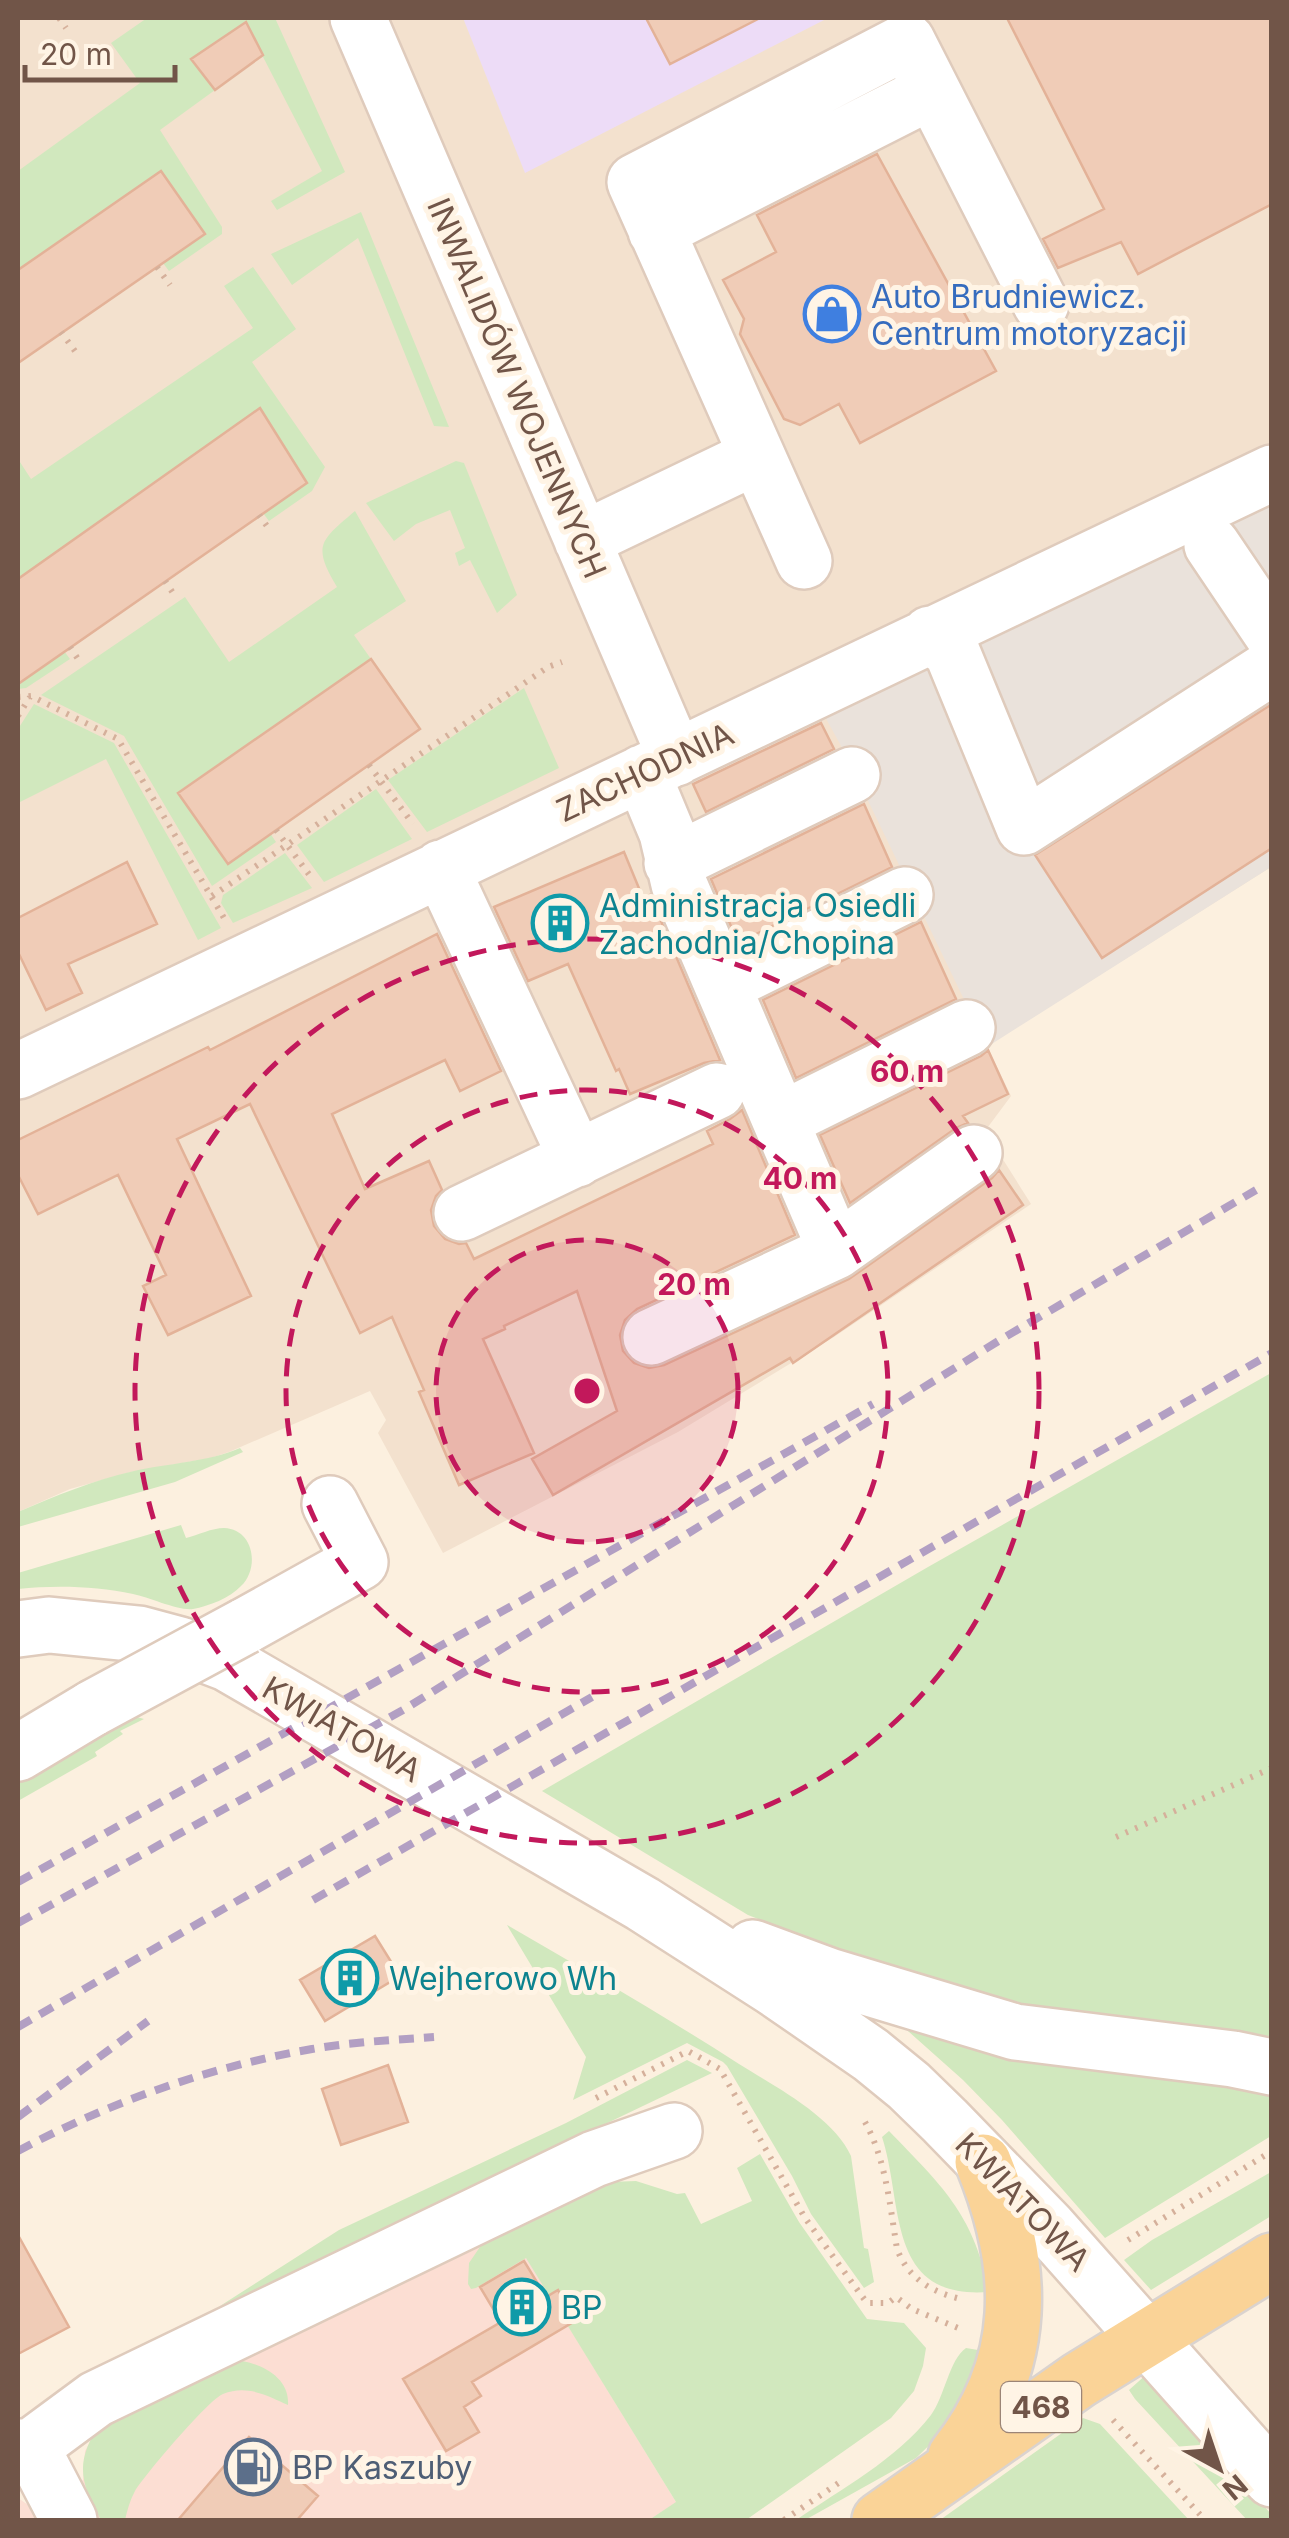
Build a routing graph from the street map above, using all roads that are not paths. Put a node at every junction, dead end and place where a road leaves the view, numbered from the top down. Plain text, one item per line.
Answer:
1 (358, 18) edge
2 (932, 91) junction
3 (656, 231) junction
4 (1042, 304) dead end
5 (757, 456) junction
6 (1272, 473) edge
7 (582, 540) junction
8 (1212, 545) dead end
9 (804, 562) dead end
10 (930, 634) junction
11 (1272, 634) edge
12 (1272, 667) edge
13 (659, 765) junction
14 (852, 774) dead end
15 (428, 847) junction
16 (672, 863) junction
17 (905, 896) dead end
18 (723, 984) junction
19 (967, 1028) dead end
20 (18, 1070) edge
21 (717, 1091) dead end
22 (781, 1120) junction
23 (974, 1153) dead end
24 (576, 1159) junction
25 (462, 1213) dead end
26 (836, 1252) junction
27 (651, 1338) dead end
28 (330, 1504) dead end
29 (18, 1629) edge
30 (18, 1754) edge
31 (644, 1904) junction
32 (1272, 2066) edge
33 (674, 2131) dead end
34 (983, 2162) junction
35 (1272, 2261) edge
36 (1148, 2337) junction
37 (24, 2447) edge
38 (1272, 2479) edge
39 (936, 2481) junction
40 (69, 2520) edge
41 (880, 2520) edge

1 - 7 street, INWALIDÓW WOJENNYCH
2 - 3 street
2 - 3 street
2 - 4 street
3 - 5 street
5 - 7 street
5 - 9 street
6 - 10 street, ZACHODNIA
7 - 13 street, INWALIDÓW WOJENNYCH
8 - 11 street
10 - 12 street
10 - 13 street, ZACHODNIA
13 - 15 street, ZACHODNIA
13 - 16 street, INWALIDÓW WOJENNYCH
14 - 16 street
15 - 20 street, ZACHODNIA
15 - 24 street
16 - 18 street, INWALIDÓW WOJENNYCH
17 - 18 street
18 - 22 street, INWALIDÓW WOJENNYCH
19 - 22 street
21 - 24 street
22 - 26 street, INWALIDÓW WOJENNYCH
23 - 26 street
24 - 25 street
26 - 27 street
28 - 30 street, bridge
29 - 31 street, KWIATOWA
31 - 32 street, KWIATOWA
31 - 34 street, KWIATOWA
33 - 37 street
34 - 36 street, KWIATOWA
34 - 39 main road
35 - 36 main road, 468
36 - 38 street, KWIATOWA
36 - 39 main road, 468
37 - 40 street
39 - 41 main road, 468

